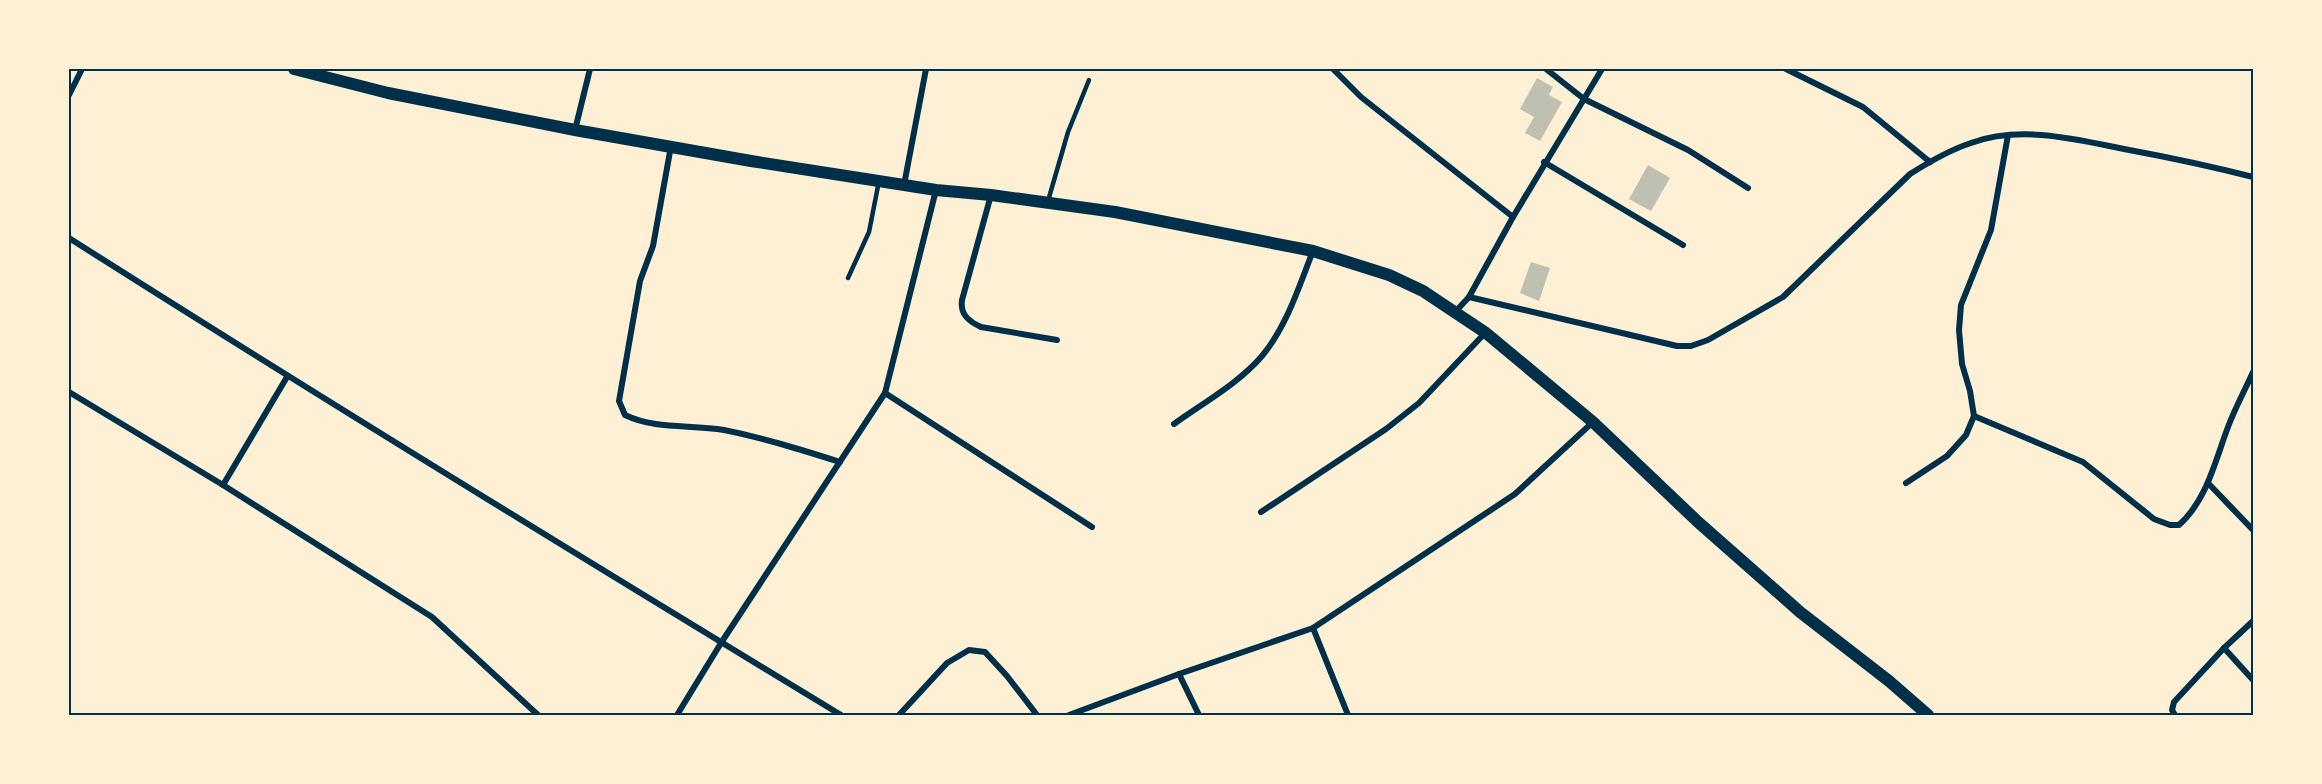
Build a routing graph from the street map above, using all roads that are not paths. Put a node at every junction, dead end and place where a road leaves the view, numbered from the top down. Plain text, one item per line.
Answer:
1 (82, 69) edge
2 (294, 69) edge
3 (590, 69) edge
4 (926, 69) edge
5 (1334, 69) edge
6 (1546, 69) edge
7 (1602, 69) edge
8 (1786, 69) edge
9 (1089, 80) dead end
10 (69, 94) edge
11 (1584, 99) junction
12 (575, 130) junction
13 (2008, 135) junction
14 (671, 146) junction
15 (1544, 162) junction
16 (1930, 162) junction
17 (2253, 177) edge
18 (879, 181) junction
19 (904, 185) junction
20 (1748, 188) dead end
21 (936, 190) junction
22 (991, 195) junction
23 (1047, 203) junction
24 (1513, 217) junction
25 (69, 238) edge
26 (1683, 245) dead end
27 (1312, 251) junction
28 (848, 278) dead end
29 (1469, 297) junction
30 (1456, 311) junction
31 (1486, 333) junction
32 (1057, 340) dead end
33 (2253, 372) edge
34 (287, 376) junction
35 (69, 392) edge
36 (885, 393) junction
37 (1974, 416) junction
38 (1593, 422) junction
39 (1174, 424) dead end
40 (840, 462) junction
41 (1906, 483) dead end
42 (2208, 483) junction
43 (223, 485) junction
44 (1260, 512) dead end
45 (1092, 527) dead end
46 (2253, 530) edge
47 (2253, 621) edge
48 (1313, 628) junction
49 (721, 643) junction
50 (2224, 648) junction
51 (1179, 674) junction
52 (2253, 680) edge
53 (538, 715) edge
54 (677, 715) edge
55 (841, 715) edge
56 (899, 715) edge
57 (1036, 715) edge
58 (1069, 715) edge
59 (1199, 715) edge
60 (1348, 715) edge
61 (1928, 715) edge
62 (2175, 715) edge

1 - 10 street
2 - 12 main road
3 - 12 street
4 - 19 street
5 - 24 street
6 - 11 street
7 - 11 street
8 - 16 street
9 - 23 lane
11 - 15 street
11 - 20 street
12 - 14 main road
13 - 16 street
13 - 17 street
13 - 37 street
14 - 18 main road
14 - 40 street
15 - 24 street
15 - 26 street
16 - 29 street
18 - 19 main road
18 - 28 lane
19 - 21 main road
21 - 22 main road
21 - 36 street
22 - 23 main road
22 - 32 street
23 - 27 main road
24 - 29 street
25 - 34 street
27 - 30 main road
27 - 39 street
29 - 30 street
30 - 31 main road
31 - 38 main road
31 - 44 street
33 - 42 street
34 - 43 street
34 - 49 street
35 - 43 street
36 - 40 street
36 - 45 street
37 - 41 street
37 - 42 street
38 - 48 street
38 - 61 main road
40 - 49 street
42 - 46 street
43 - 53 street
47 - 50 street
48 - 51 street
48 - 60 street
49 - 54 street
49 - 55 street
50 - 52 street
50 - 62 street
51 - 58 street
51 - 59 street
56 - 57 street

